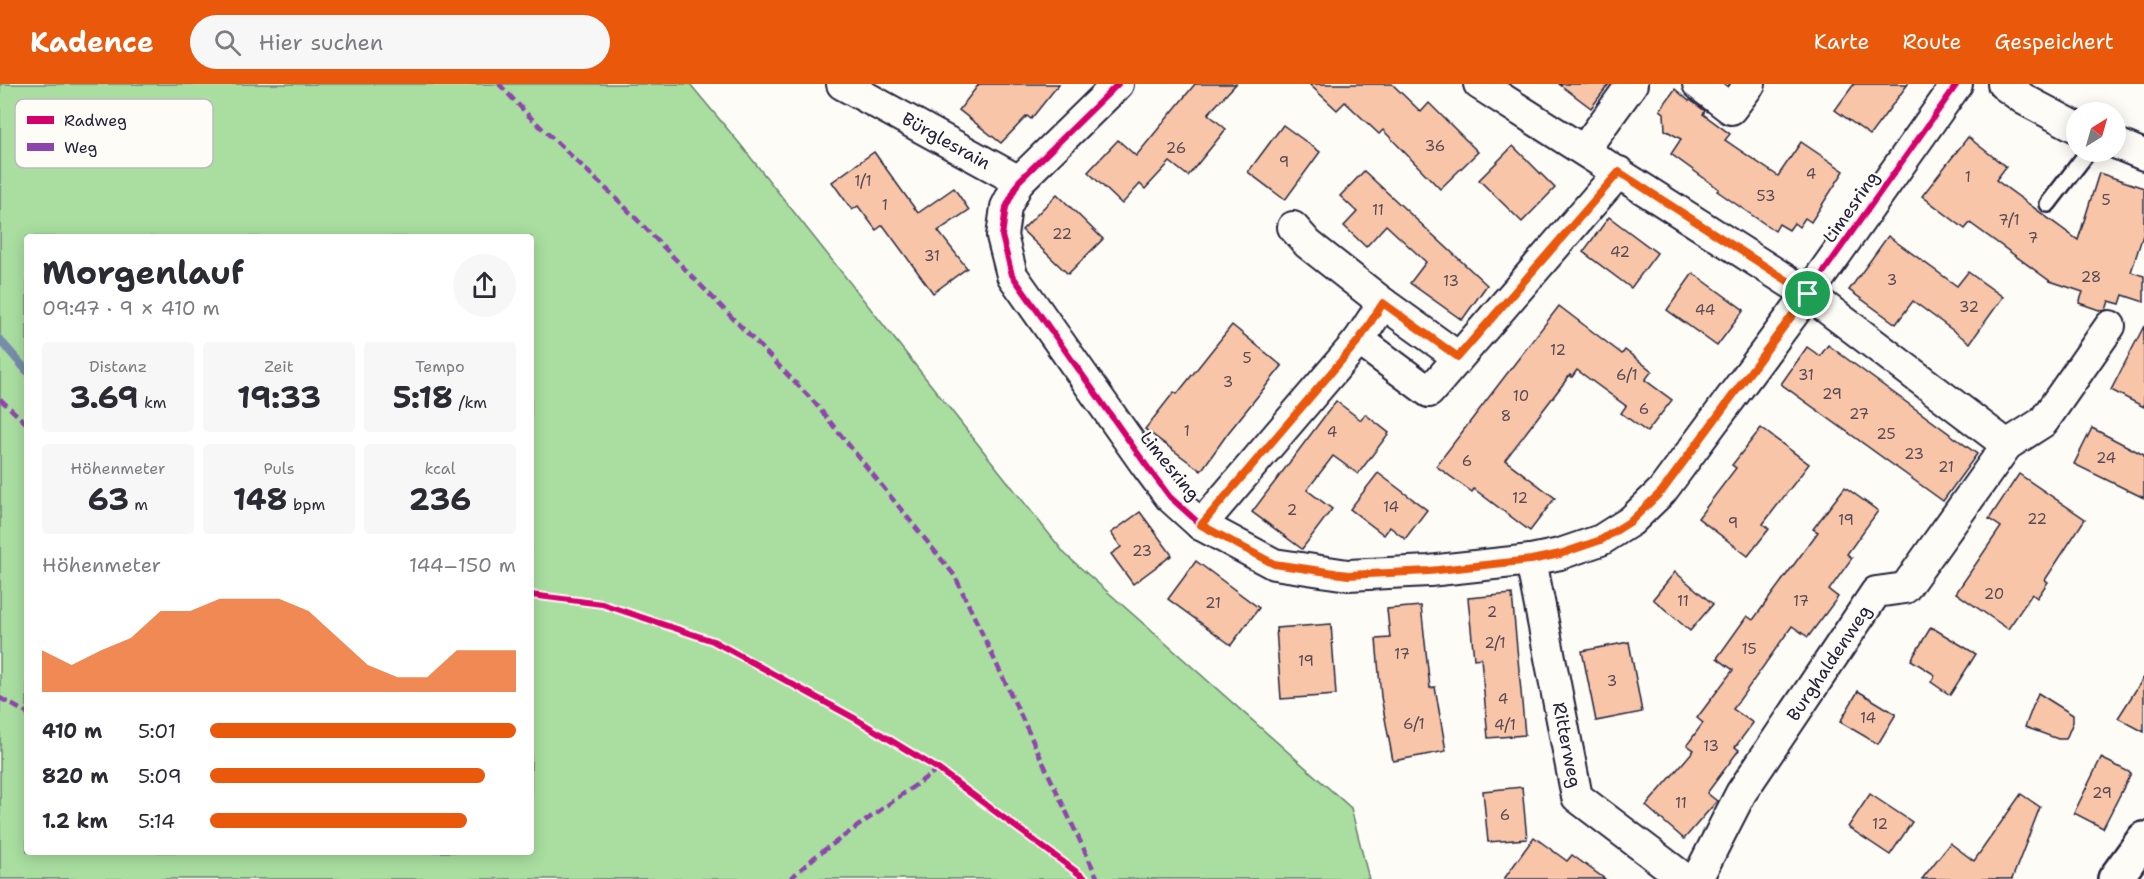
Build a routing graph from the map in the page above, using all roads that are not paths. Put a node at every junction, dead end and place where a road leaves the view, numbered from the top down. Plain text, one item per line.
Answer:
1 (842, 84) edge
2 (1118, 84) edge
3 (1479, 84) edge
4 (1632, 84) edge
5 (1698, 84) edge
6 (1750, 84) edge
7 (1957, 84) edge
8 (2002, 84) edge
9 (2066, 122) edge
10 (2126, 148) edge
11 (1584, 150) junction
12 (2144, 155) edge
13 (2080, 162) edge
14 (1619, 172) junction
15 (1020, 181) junction
16 (2048, 204) dead end
17 (1293, 227) dead end
18 (1808, 294) junction
19 (1383, 303) junction
20 (2110, 326) dead end
21 (1359, 340) junction
22 (1458, 357) junction
23 (2007, 446) junction
24 (1201, 525) junction
25 (1531, 560) junction
26 (1685, 879) edge
27 (1697, 879) edge

1 - 15 street, Bürglesrain
2 - 15 street, Limesring
3 - 11 street
4 - 11 street
5 - 6 street
7 - 18 street, Limesring
8 - 9 street
10 - 12 street
11 - 14 street
13 - 16 lane
14 - 18 street
14 - 22 street
15 - 24 street, Limesring
17 - 19 street
18 - 23 street
18 - 25 street, Limesring
19 - 21 street
19 - 22 street
20 - 23 street, Burghaldenweg
21 - 22 street
21 - 24 street
23 - 27 street, Burghaldenweg
24 - 25 street, Limesring
25 - 26 street, Ritterweg

